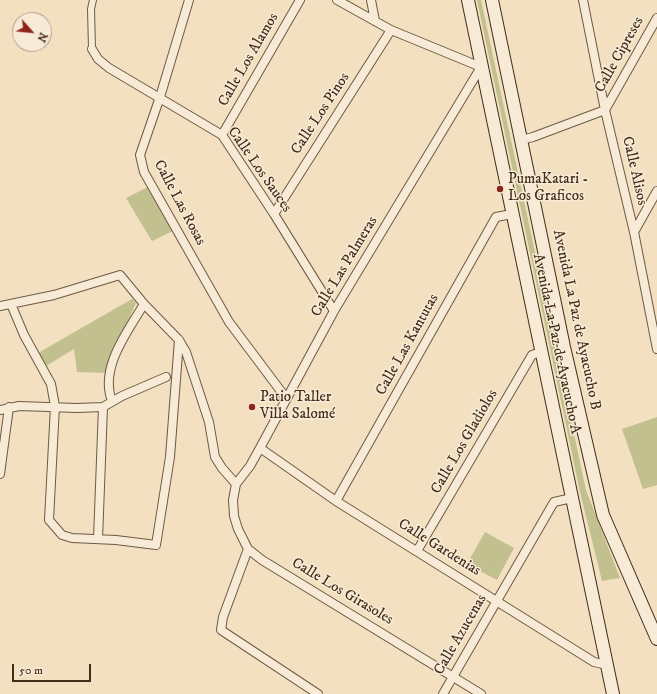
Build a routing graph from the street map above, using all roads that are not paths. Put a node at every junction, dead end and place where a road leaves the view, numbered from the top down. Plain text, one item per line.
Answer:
1 (93, 0) edge
2 (189, 0) edge
3 (300, 0) edge
4 (337, 0) edge
5 (371, 0) edge
6 (468, 0) edge
7 (492, 0) edge
8 (583, 0) edge
9 (657, 18) edge
10 (375, 21) junction
11 (391, 30) junction
12 (92, 49) joint
13 (481, 67) junction
14 (160, 97) junction
15 (605, 110) junction
16 (222, 135) junction
17 (521, 140) junction
18 (657, 191) edge
19 (274, 214) junction
20 (512, 214) junction
21 (634, 232) junction
22 (11, 304) junction
23 (144, 304) junction
24 (0, 306) edge
25 (334, 311) junction
26 (179, 340) junction
27 (657, 349) edge
28 (541, 352) junction
29 (166, 377) dead end
30 (286, 398) junction
31 (112, 400) junction
32 (55, 406) junction
33 (9, 407) junction
34 (102, 407) junction
35 (0, 410) edge
36 (260, 448) junction
37 (0, 474) edge
38 (236, 484) junction
39 (572, 498) junction
40 (336, 501) junction
41 (98, 539) junction
42 (248, 549) junction
43 (417, 551) junction
44 (496, 600) junction
45 (656, 631) edge
46 (607, 665) junction
47 (454, 676) junction
48 (318, 694) edge
49 (443, 694) edge
50 (481, 694) edge
51 (613, 694) edge

1 - 12 street
2 - 14 street, Calle Las Rosas
3 - 16 street, Calle Los Alamos
4 - 10 street
5 - 10 street
6 - 13 main road, Avenida La Paz de Ayacucho A
7 - 17 main road, Avenida La Paz de Ayacucho B
8 - 15 street, Calle Alisos
9 - 15 street, Calle Cipreses
10 - 11 street
11 - 13 street
11 - 19 street, Calle Los Pinos
12 - 14 street, Calle Los Sauces
13 - 20 main road, Avenida La Paz de Ayacucho A
13 - 25 street, Calle Las Palmeras
14 - 16 street, Calle Los Sauces
14 - 30 street, Calle Las Rosas
15 - 17 street, Calle Cipreses
15 - 21 street, Calle Alisos
16 - 19 street, Calle Los Sauces
17 - 45 main road, Avenida La Paz de Ayacucho B
18 - 21 street
19 - 25 street, Calle Los Sauces
20 - 28 main road, Avenida La Paz de Ayacucho A
20 - 40 street, Calle Las Kantutas
21 - 27 street, Calle Alisos
22 - 23 street
22 - 24 street
22 - 32 street
23 - 26 street
23 - 31 street
25 - 30 street, Calle Las Palmeras
26 - 38 street
26 - 41 street
28 - 39 main road, Avenida La Paz de Ayacucho A
28 - 43 street, Calle Los Gladiolos
29 - 31 street
30 - 36 street, Calle Las Palmeras
31 - 34 street
32 - 33 street
32 - 34 street
32 - 41 street
33 - 35 street
33 - 37 street
34 - 41 street
36 - 38 street, Calle Las Palmeras
36 - 40 street, Calle Gardenias
38 - 42 street, Calle Los Girasoles
39 - 44 street, Calle Azucenas
39 - 46 main road, Avenida La Paz de Ayacucho A
40 - 43 street, Calle Gardenias
42 - 47 street, Calle Los Girasoles
42 - 48 street
43 - 44 street, Calle Gardenias
44 - 46 street, Calle Gardenias
44 - 47 street, Calle Azucenas
46 - 51 main road, Avenida La Paz de Ayacucho A
47 - 49 street, Calle Azucenas
47 - 50 street, Calle Los Girasoles

